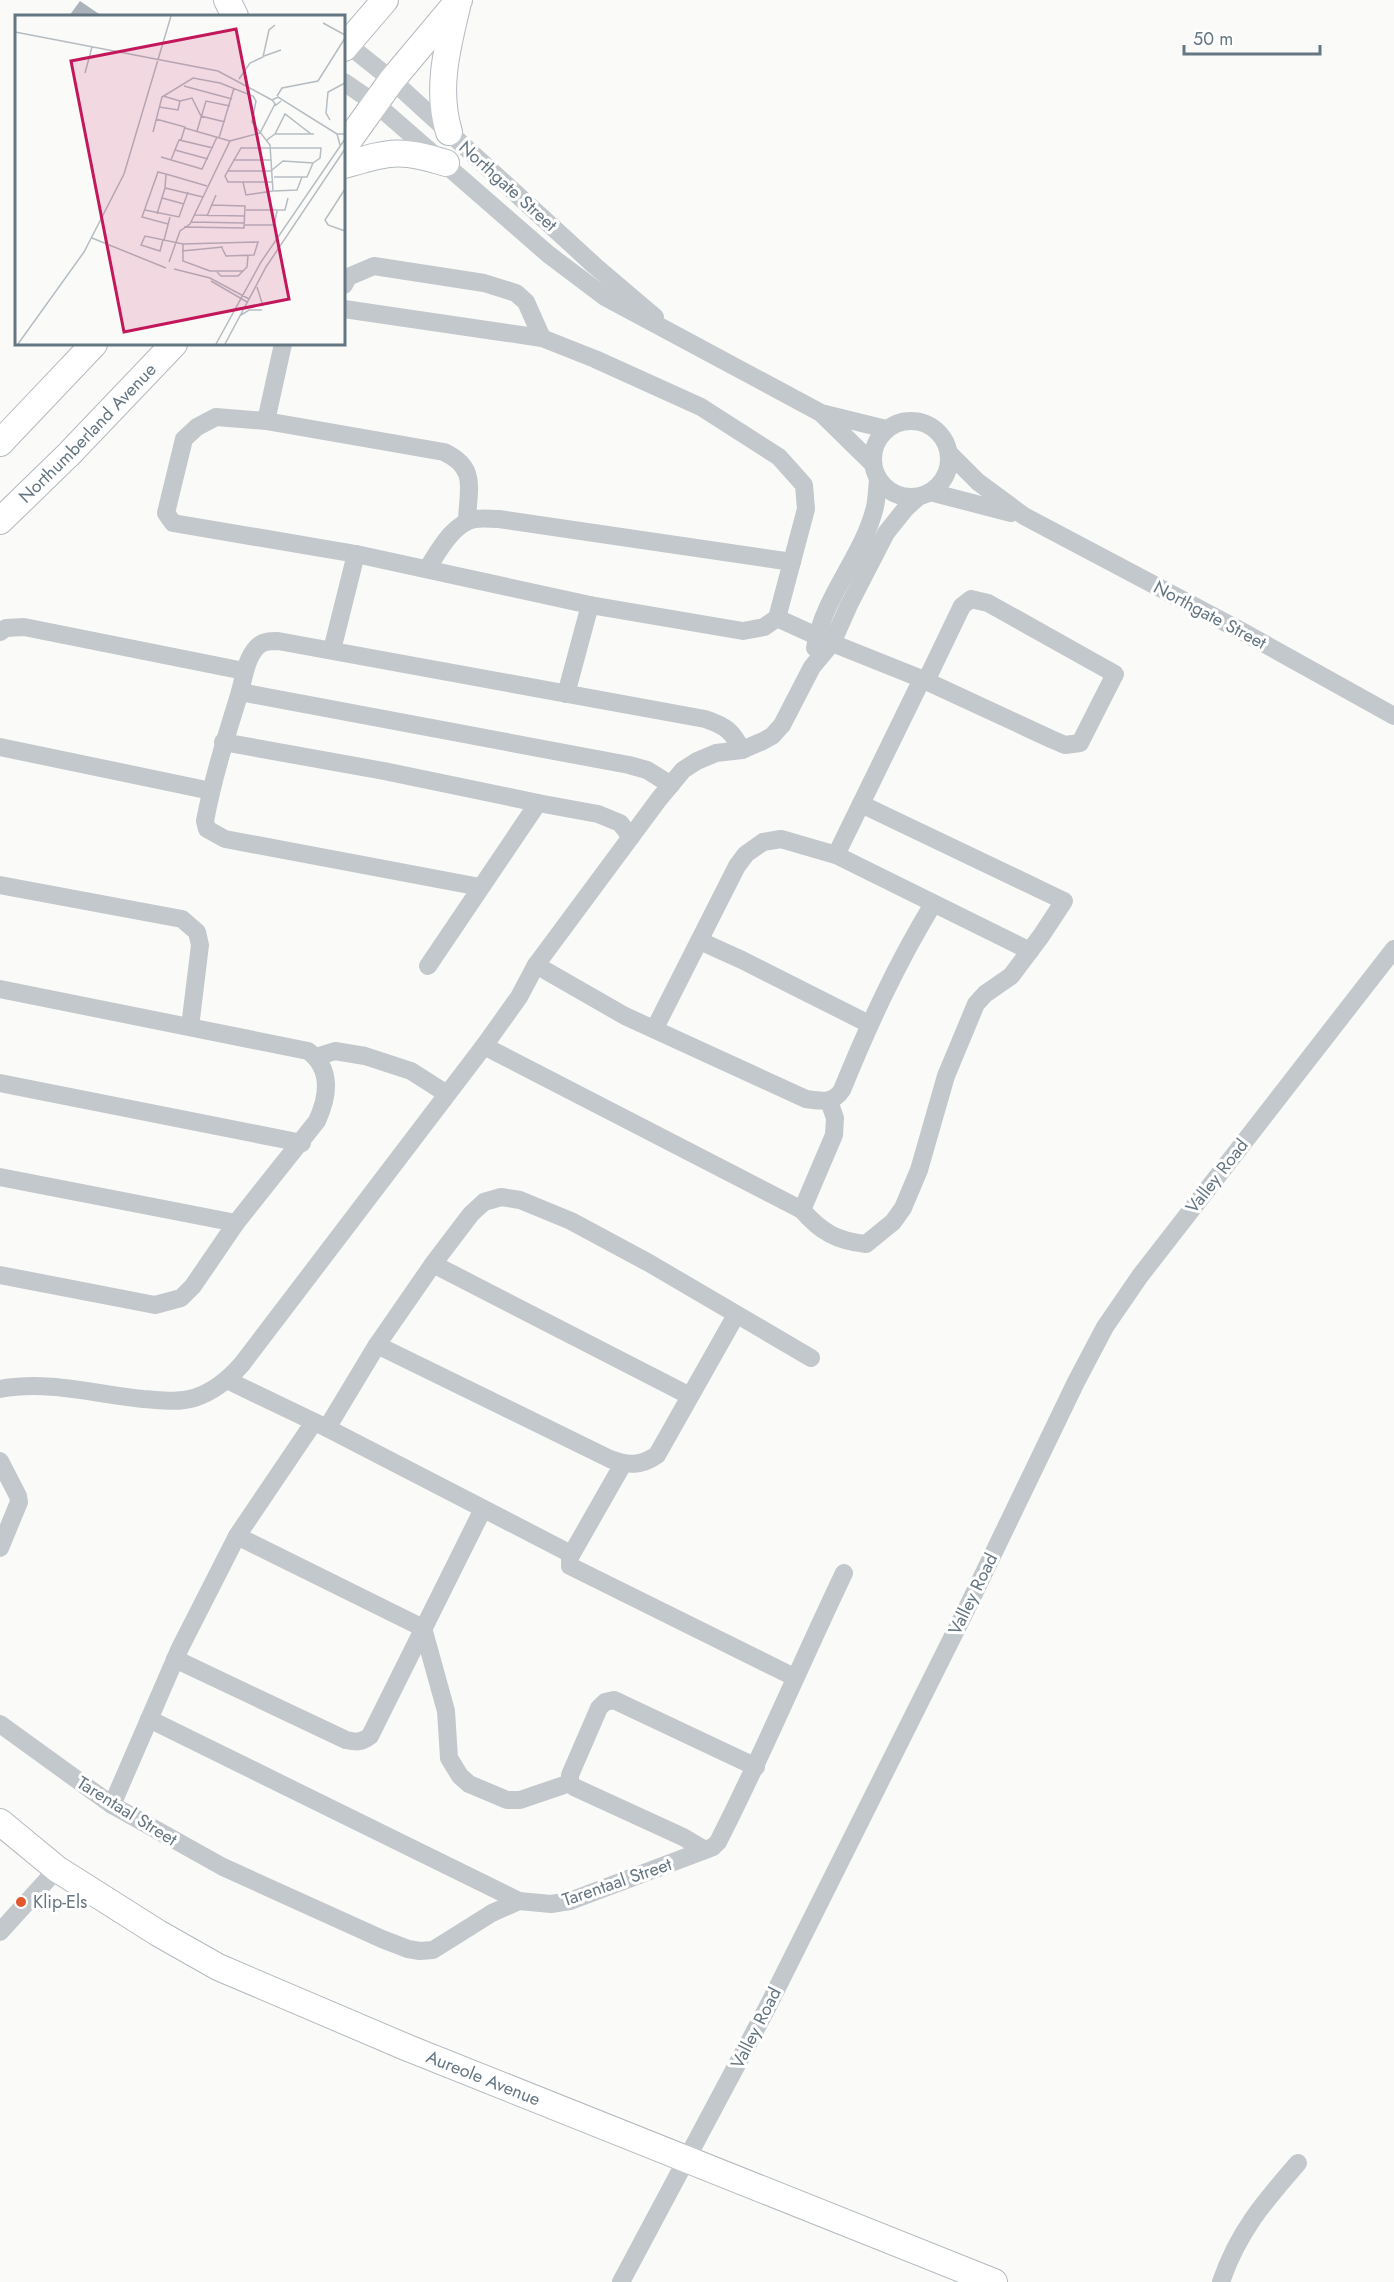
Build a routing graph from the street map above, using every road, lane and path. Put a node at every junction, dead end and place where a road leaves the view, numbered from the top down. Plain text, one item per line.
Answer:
1 (227, 0) edge
2 (385, 0) edge
3 (459, 0) edge
4 (234, 15) edge
5 (345, 46) edge
6 (392, 80) junction
7 (345, 83) edge
8 (375, 103) junction
9 (449, 132) junction
10 (345, 146) edge
11 (446, 163) junction
12 (345, 165) edge
13 (345, 283) edge
14 (345, 309) edge
15 (669, 330) junction
16 (542, 338) junction
17 (93, 345) edge
18 (173, 345) edge
19 (283, 345) edge
20 (821, 413) junction
21 (266, 421) junction
22 (886, 429) junction
23 (0, 443) edge
24 (949, 453) junction
25 (875, 471) junction
26 (924, 495) junction
27 (1024, 516) junction
28 (0, 521) edge
29 (467, 521) junction
30 (870, 543) junction
31 (356, 554) junction
32 (792, 562) junction
33 (427, 569) junction
34 (590, 605) junction
35 (777, 618) junction
36 (0, 632) edge
37 (824, 640) junction
38 (332, 650) junction
39 (244, 671) junction
40 (924, 680) junction
41 (240, 692) junction
42 (566, 694) junction
43 (1394, 716) edge
44 (223, 742) junction
45 (0, 747) edge
46 (742, 750) junction
47 (671, 785) junction
48 (211, 791) junction
49 (538, 803) junction
50 (861, 804) junction
51 (630, 837) junction
52 (836, 855) junction
53 (0, 885) edge
54 (480, 887) junction
55 (933, 904) junction
56 (700, 941) junction
57 (1394, 949) edge
58 (1030, 951) junction
59 (536, 965) junction
60 (428, 966) dead end
61 (0, 988) edge
62 (868, 1024) junction
63 (190, 1027) junction
64 (655, 1029) junction
65 (484, 1046) junction
66 (316, 1057) junction
67 (0, 1083) edge
68 (447, 1094) junction
69 (829, 1101) junction
70 (302, 1143) junction
71 (0, 1177) edge
72 (802, 1210) junction
73 (236, 1223) junction
74 (433, 1264) junction
75 (0, 1275) edge
76 (736, 1315) junction
77 (377, 1345) junction
78 (811, 1358) dead end
79 (228, 1380) junction
80 (0, 1389) edge
81 (690, 1396) junction
82 (320, 1425) junction
83 (0, 1461) edge
84 (623, 1464) junction
85 (483, 1509) junction
86 (237, 1536) junction
87 (0, 1548) edge
88 (571, 1554) junction
89 (844, 1574) dead end
90 (423, 1628) junction
91 (175, 1659) junction
92 (794, 1677) junction
93 (149, 1719) junction
94 (0, 1725) edge
95 (756, 1767) junction
96 (570, 1783) junction
97 (112, 1805) junction
98 (0, 1822) edge
99 (705, 1850) junction
100 (57, 1869) junction
101 (519, 1901) junction
102 (0, 1932) edge
103 (686, 2160) junction
104 (1298, 2163) dead end
105 (621, 2282) edge
106 (994, 2282) edge
107 (1221, 2282) edge

1 - 4 street
2 - 5 street
3 - 6 street
3 - 9 street
5 - 6 street, Northgate Street
6 - 8 street
6 - 9 street, Northgate Street
7 - 8 street, Northgate Street
8 - 10 street
8 - 11 street, Northgate Street
9 - 15 street, Northgate Street
11 - 12 street
11 - 15 street, Northgate Street
13 - 16 street
14 - 16 street
15 - 20 street, Northgate Street
16 - 32 street
17 - 23 street
18 - 28 street, Northumberland Avenue
19 - 21 street
20 - 22 street, Northgate Street
20 - 25 street, Northgate Street
21 - 29 street
21 - 31 street
22 - 24 street
22 - 25 street
24 - 26 street
24 - 27 street, Northgate Street
25 - 26 street
25 - 30 street
26 - 27 street, Northgate Street
26 - 30 street
27 - 43 street, Northgate Street
29 - 32 street
29 - 33 street
30 - 37 street
31 - 33 street
31 - 38 street
32 - 35 street
33 - 34 street
34 - 35 street
34 - 42 street
35 - 37 street
36 - 39 street
37 - 40 street
37 - 46 street
38 - 39 street
38 - 42 street
39 - 41 street
40 - 40 street
40 - 50 street
41 - 44 street
41 - 47 street
42 - 46 street
44 - 48 street
44 - 49 street
45 - 48 street
46 - 47 street
47 - 51 street
48 - 54 street
49 - 51 street
49 - 54 street
50 - 52 street
50 - 58 street
51 - 59 street
52 - 55 street
52 - 56 street
53 - 63 street
54 - 60 street
55 - 58 street
55 - 62 street
56 - 62 street
56 - 64 street
57 - 103 street, Valley Road
58 - 72 street
59 - 64 street
59 - 65 street
61 - 63 street
62 - 69 street
63 - 66 street
64 - 69 street
65 - 68 street
65 - 72 street
66 - 68 street
66 - 70 street
67 - 70 street
68 - 79 street
69 - 72 street
70 - 73 street
71 - 73 street
73 - 75 street
74 - 76 street
74 - 77 street
74 - 81 street
76 - 78 street
76 - 81 street
77 - 82 street
77 - 84 street
79 - 80 street
79 - 82 street
81 - 84 street
82 - 85 street
82 - 86 street
83 - 87 street
84 - 88 street
85 - 88 street
85 - 90 street
86 - 90 street
86 - 91 street
88 - 92 street
89 - 92 street, Tarentaal Street
90 - 91 street
90 - 96 street
91 - 93 street
92 - 95 street, Tarentaal Street
93 - 97 street
93 - 101 street
94 - 97 street, Tarentaal Street
95 - 96 street
95 - 99 street, Tarentaal Street
96 - 99 street
97 - 101 street, Tarentaal Street
98 - 100 street, Aureole Avenue
99 - 101 street, Tarentaal Street
100 - 102 street
100 - 103 street, Aureole Avenue
103 - 105 street, Valley Road
103 - 106 street, Aureole Avenue
104 - 107 street

